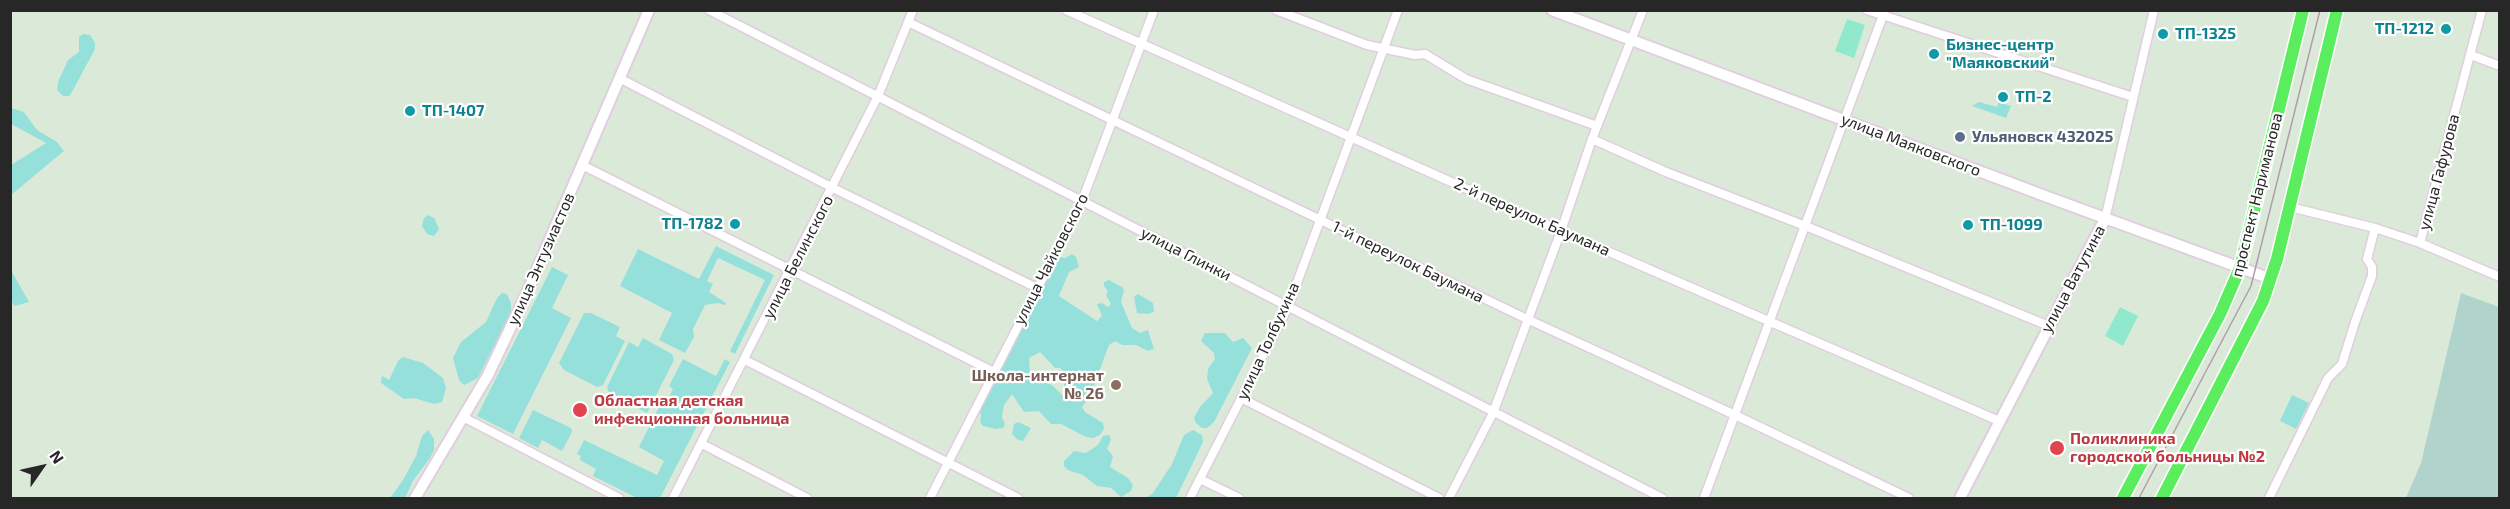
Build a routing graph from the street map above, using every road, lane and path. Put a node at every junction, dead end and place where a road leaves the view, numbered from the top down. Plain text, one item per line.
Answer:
1 (649, 10) edge
2 (709, 10) edge
3 (913, 10) edge
4 (1066, 10) edge
5 (1154, 10) edge
6 (1276, 10) edge
7 (1398, 10) edge
8 (1552, 10) edge
9 (1643, 10) edge
10 (1867, 10) edge
11 (2154, 10) edge
12 (2303, 10) edge
13 (2337, 10) edge
14 (2482, 10) edge
15 (1884, 13) edge
16 (908, 22) junction
17 (1632, 40) junction
18 (1142, 43) junction
19 (1383, 50) junction
20 (2471, 55) junction
21 (2499, 66) edge
22 (619, 78) junction
23 (878, 96) junction
24 (2133, 97) junction
25 (1113, 119) junction
26 (1844, 120) junction
27 (1597, 126) junction
28 (1351, 136) junction
29 (1592, 139) junction
30 (582, 165) junction
31 (833, 188) junction
32 (1082, 201) junction
33 (2290, 207) junction
34 (2105, 219) junction
35 (1320, 220) junction
36 (1805, 226) junction
37 (2375, 228) junction
38 (1561, 231) junction
39 (2420, 243) junction
40 (2240, 268) junction
41 (791, 270) junction
42 (2499, 277) edge
43 (2271, 279) junction
44 (1037, 288) junction
45 (1288, 307) junction
46 (1527, 319) junction
47 (1770, 322) junction
48 (2049, 326) junction
49 (745, 360) junction
50 (994, 372) junction
51 (1241, 398) junction
52 (1493, 413) junction
53 (1735, 415) junction
54 (463, 417) junction
55 (1999, 421) junction
56 (702, 444) junction
57 (948, 463) junction
58 (1200, 479) junction
59 (418, 498) edge
60 (619, 498) edge
61 (674, 498) edge
62 (807, 498) edge
63 (930, 498) edge
64 (1018, 498) edge
65 (1190, 498) edge
66 (1239, 498) edge
67 (1439, 498) edge
68 (1449, 498) edge
69 (1662, 498) edge
70 (1704, 498) edge
71 (1909, 498) edge
72 (1960, 498) edge
73 (2123, 498) edge
74 (2162, 498) edge
75 (2269, 498) edge

1 - 22 street, улица Энтузиастов
2 - 23 street, улица Глинки
3 - 16 street, улица Белинского
4 - 18 street, 2-й переулок Баумана
5 - 18 street, улица Чайковского
6 - 19 street
7 - 19 street, улица Толбухина
8 - 17 street, улица Маяковского
9 - 17 street
10 - 15 street
11 - 24 street, улица Ватутина
12 - 40 main road, проспект Нариманова
13 - 33 main road, проспект Нариманова
14 - 20 street, улица Гафурова
15 - 24 street
15 - 26 street
16 - 23 street, улица Белинского
16 - 25 street, 1-й переулок Баумана
17 - 26 street, улица Маяковского
17 - 27 street
18 - 25 street, улица Чайковского
18 - 28 street, 2-й переулок Баумана
19 - 27 street
19 - 28 street, улица Толбухина
20 - 21 street
20 - 39 street, улица Гафурова
22 - 30 street, улица Энтузиастов
22 - 31 street
23 - 31 street, улица Белинского
23 - 32 street, улица Глинки
24 - 34 street, улица Ватутина
25 - 32 street, улица Чайковского
25 - 35 street, 1-й переулок Баумана
26 - 34 street, улица Маяковского
26 - 36 street
27 - 29 street
28 - 35 street, улица Толбухина
28 - 38 street, 2-й переулок Баумана
29 - 36 street
29 - 38 street
30 - 41 street
30 - 54 street, улица Энтузиастов
31 - 41 street, улица Белинского
31 - 44 street
32 - 44 street, улица Чайковского
32 - 45 street, улица Глинки
33 - 37 street, улица Гафурова
33 - 43 main road, проспект Нариманова
34 - 40 street, улица Маяковского
34 - 48 street, улица Ватутина
35 - 45 street, улица Толбухина
35 - 46 street, 1-й переулок Баумана
36 - 47 street
36 - 48 street
37 - 39 street, улица Гафурова
37 - 75 street
38 - 46 street
38 - 47 street, 2-й переулок Баумана
39 - 42 street
40 - 43 street, улица Маяковского
40 - 73 main road, проспект Нариманова
41 - 49 street, улица Белинского
41 - 50 street
43 - 74 main road, проспект Нариманова
44 - 50 street, улица Чайковского
45 - 51 street, улица Толбухина
45 - 52 street, улица Глинки
46 - 52 street
46 - 53 street, 1-й переулок Баумана
47 - 53 street
47 - 55 street, 2-й переулок Баумана
48 - 55 street, улица Ватутина
49 - 56 street, улица Белинского
49 - 57 street
50 - 57 street, улица Чайковского
51 - 58 street, улица Толбухина
51 - 67 street
52 - 68 street
52 - 69 street, улица Глинки
53 - 70 street
53 - 71 street, 1-й переулок Баумана
54 - 59 street, улица Энтузиастов
54 - 60 street
55 - 72 street, улица Ватутина
56 - 61 street, улица Белинского
56 - 62 street
57 - 63 street, улица Чайковского
57 - 64 street
58 - 65 street, улица Толбухина
58 - 66 street

